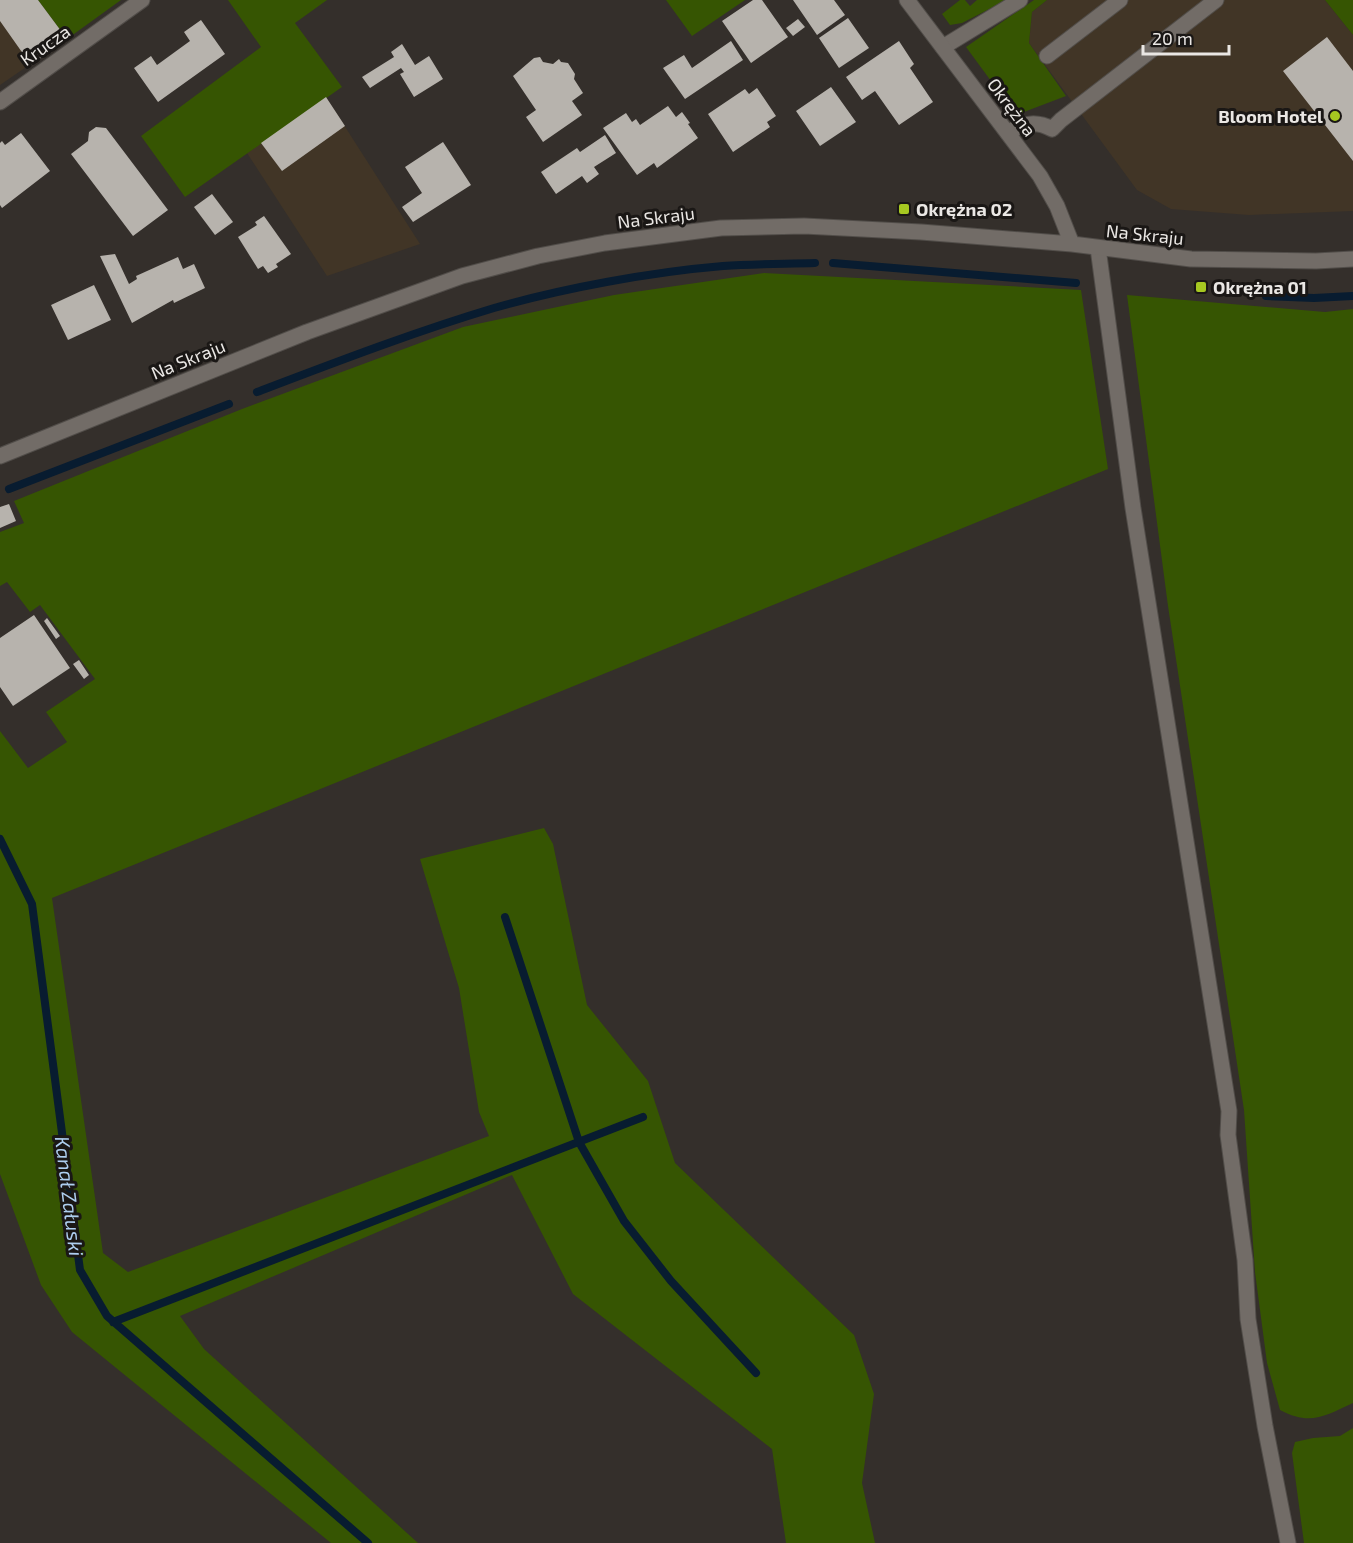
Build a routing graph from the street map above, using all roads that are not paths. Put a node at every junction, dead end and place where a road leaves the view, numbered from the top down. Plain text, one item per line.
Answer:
1 (142, 0) edge
2 (907, 0) edge
3 (1020, 0) edge
4 (1120, 0) edge
5 (1216, 0) edge
6 (943, 47) junction
7 (1047, 56) dead end
8 (0, 102) edge
9 (1008, 133) junction
10 (1072, 244) junction
11 (1098, 248) junction
12 (1353, 259) edge
13 (0, 456) edge
14 (1288, 1543) edge

1 - 8 street, Krucza
2 - 6 street, Okrężna
3 - 6 street
4 - 7 street
5 - 9 street
6 - 9 street, Okrężna
9 - 10 street, Okrężna
10 - 11 street, Na Skraju
10 - 13 street, Na Skraju
11 - 12 street, Na Skraju
11 - 14 street

